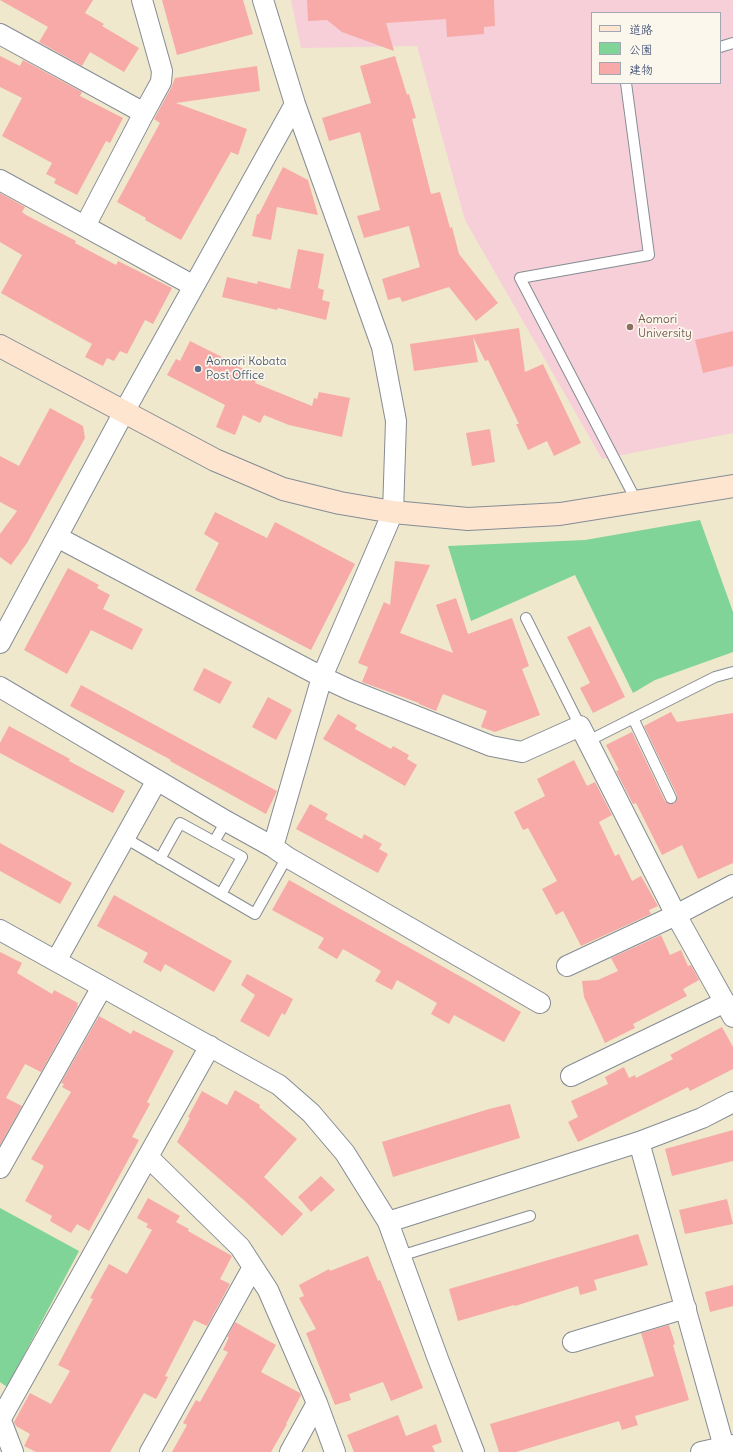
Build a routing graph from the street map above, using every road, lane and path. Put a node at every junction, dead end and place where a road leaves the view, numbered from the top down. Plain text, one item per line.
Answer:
1 (142, 0) edge
2 (263, 0) edge
3 (0, 34) edge
4 (733, 43) edge
5 (721, 47) edge
6 (626, 84) edge
7 (295, 104) junction
8 (144, 113) junction
9 (0, 180) edge
10 (85, 226) junction
11 (194, 286) junction
12 (0, 346) edge
13 (124, 412) junction
14 (733, 486) edge
15 (637, 502) junction
16 (393, 512) junction
17 (57, 537) junction
18 (526, 618) dead end
19 (2, 633) edge
20 (733, 672) edge
21 (322, 677) junction
22 (0, 687) edge
23 (633, 718) junction
24 (584, 733) junction
25 (157, 780) junction
26 (671, 798) dead end
27 (226, 820) junction
28 (125, 838) junction
29 (214, 842) junction
30 (280, 852) junction
31 (160, 859) junction
32 (733, 885) edge
33 (221, 894) junction
34 (676, 915) junction
35 (0, 930) edge
36 (56, 961) junction
37 (567, 966) dead end
38 (102, 987) junction
39 (540, 1003) dead end
40 (729, 1009) edge
41 (210, 1046) junction
42 (571, 1076) dead end
43 (733, 1102) edge
44 (639, 1142) junction
45 (148, 1157) junction
46 (0, 1168) edge
47 (530, 1216) dead end
48 (388, 1222) junction
49 (400, 1256) junction
50 (253, 1267) junction
51 (686, 1308) junction
52 (573, 1342) dead end
53 (317, 1403) junction
54 (0, 1419) edge
55 (728, 1446) edge
56 (13, 1452) edge
57 (150, 1452) edge
58 (290, 1452) edge
59 (335, 1452) edge
60 (474, 1452) edge
61 (701, 1452) edge

1 - 8 street
2 - 7 street
3 - 8 street
4 - 5 lane
6 - 15 lane
7 - 11 street
7 - 16 street
8 - 10 street
9 - 10 street
10 - 11 street
11 - 13 street
12 - 13 street
13 - 16 street
13 - 17 street
14 - 15 street
15 - 16 street
16 - 21 street
17 - 19 street
17 - 21 street
18 - 24 lane
20 - 23 lane
21 - 24 street
21 - 30 street
22 - 25 street
23 - 24 lane
23 - 26 lane
24 - 34 street
25 - 27 street
25 - 28 street
27 - 29 lane
27 - 30 street
28 - 31 lane
28 - 36 street
29 - 31 lane
29 - 33 lane
30 - 33 lane
30 - 39 street
31 - 33 lane
32 - 34 street
34 - 37 street
34 - 40 street
35 - 36 street
36 - 38 street
38 - 41 street
38 - 46 street
40 - 42 street
41 - 45 street
41 - 48 street
43 - 44 street
44 - 48 street
44 - 51 street
45 - 50 street
45 - 54 street
47 - 49 lane
48 - 49 street
49 - 60 street
50 - 53 street
50 - 57 street
51 - 52 street
51 - 55 street
53 - 58 street
53 - 59 street
54 - 56 street
55 - 61 street

